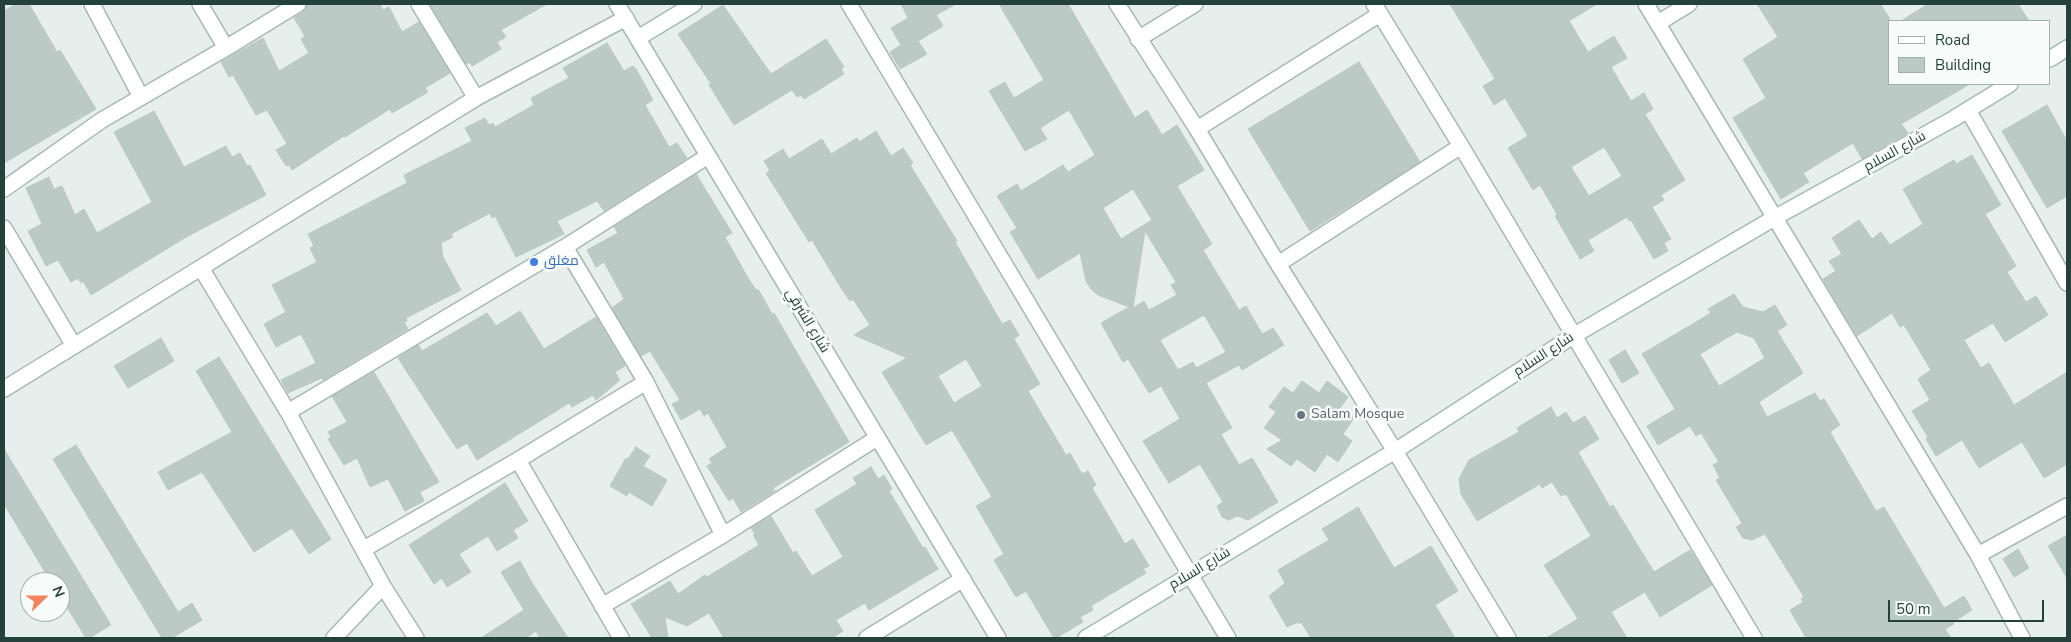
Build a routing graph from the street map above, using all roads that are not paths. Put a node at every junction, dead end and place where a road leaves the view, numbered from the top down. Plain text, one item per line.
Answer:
1 (92, 4) edge
2 (200, 4) edge
3 (298, 4) edge
4 (419, 4) edge
5 (617, 4) edge
6 (694, 4) edge
7 (849, 4) edge
8 (1117, 4) edge
9 (1195, 4) edge
10 (1646, 4) edge
11 (1689, 4) edge
12 (1377, 9) edge
13 (626, 18) junction
14 (1658, 23) junction
15 (638, 38) junction
16 (1138, 39) junction
17 (226, 48) junction
18 (2067, 48) edge
19 (2051, 58) edge
20 (2008, 85) edge
21 (141, 97) junction
22 (476, 98) junction
23 (1968, 110) junction
24 (1197, 129) junction
25 (1461, 146) junction
26 (708, 156) junction
27 (4, 189) edge
28 (1776, 218) junction
29 (4, 228) edge
30 (565, 247) junction
31 (1278, 264) junction
32 (201, 268) junction
33 (2067, 283) edge
34 (1573, 336) junction
35 (74, 346) junction
36 (646, 382) junction
37 (4, 389) edge
38 (288, 412) junction
39 (877, 438) junction
40 (1395, 451) junction
41 (518, 460) junction
42 (2067, 506) edge
43 (723, 535) junction
44 (364, 549) junction
45 (1978, 555) junction
46 (1189, 576) junction
47 (963, 578) junction
48 (383, 586) junction
49 (602, 606) junction
50 (2018, 637) edge
51 (334, 638) edge
52 (416, 638) edge
53 (621, 638) edge
54 (867, 638) edge
55 (998, 638) edge
56 (1086, 638) edge
57 (1228, 638) edge
58 (1508, 638) edge
59 (1754, 638) edge

1 - 21 street
2 - 17 street
3 - 17 street
4 - 22 street
5 - 13 street, شارع الشرقي
6 - 15 street
7 - 46 street
8 - 16 street
9 - 16 street
10 - 14 street
11 - 14 street
12 - 24 street
12 - 25 street
13 - 15 street, شارع الشرقي
13 - 22 street
14 - 28 street
15 - 26 street, شارع الشرقي
16 - 24 street
17 - 21 street
18 - 19 street
20 - 23 street, شارع السلام
21 - 27 street
22 - 32 street
23 - 28 street, شارع السلام
23 - 33 street
24 - 31 street
25 - 31 street
25 - 34 street
26 - 30 street
26 - 39 street, شارع الشرقي
28 - 34 street, شارع السلام
28 - 45 street
29 - 35 street
30 - 36 street
30 - 38 street
31 - 40 street
32 - 35 street
32 - 38 street
34 - 40 street, شارع السلام
34 - 59 street
35 - 37 street
36 - 41 street
36 - 43 street
38 - 44 street
39 - 43 street
39 - 47 street, شارع الشرقي
40 - 46 street, شارع السلام
40 - 58 street
41 - 44 street
41 - 49 street
42 - 45 street
43 - 49 street
44 - 48 street
45 - 50 street
46 - 56 street, شارع السلام
46 - 57 street
47 - 54 street
47 - 55 street, شارع الشرقي
48 - 51 street
48 - 52 street
49 - 53 street

